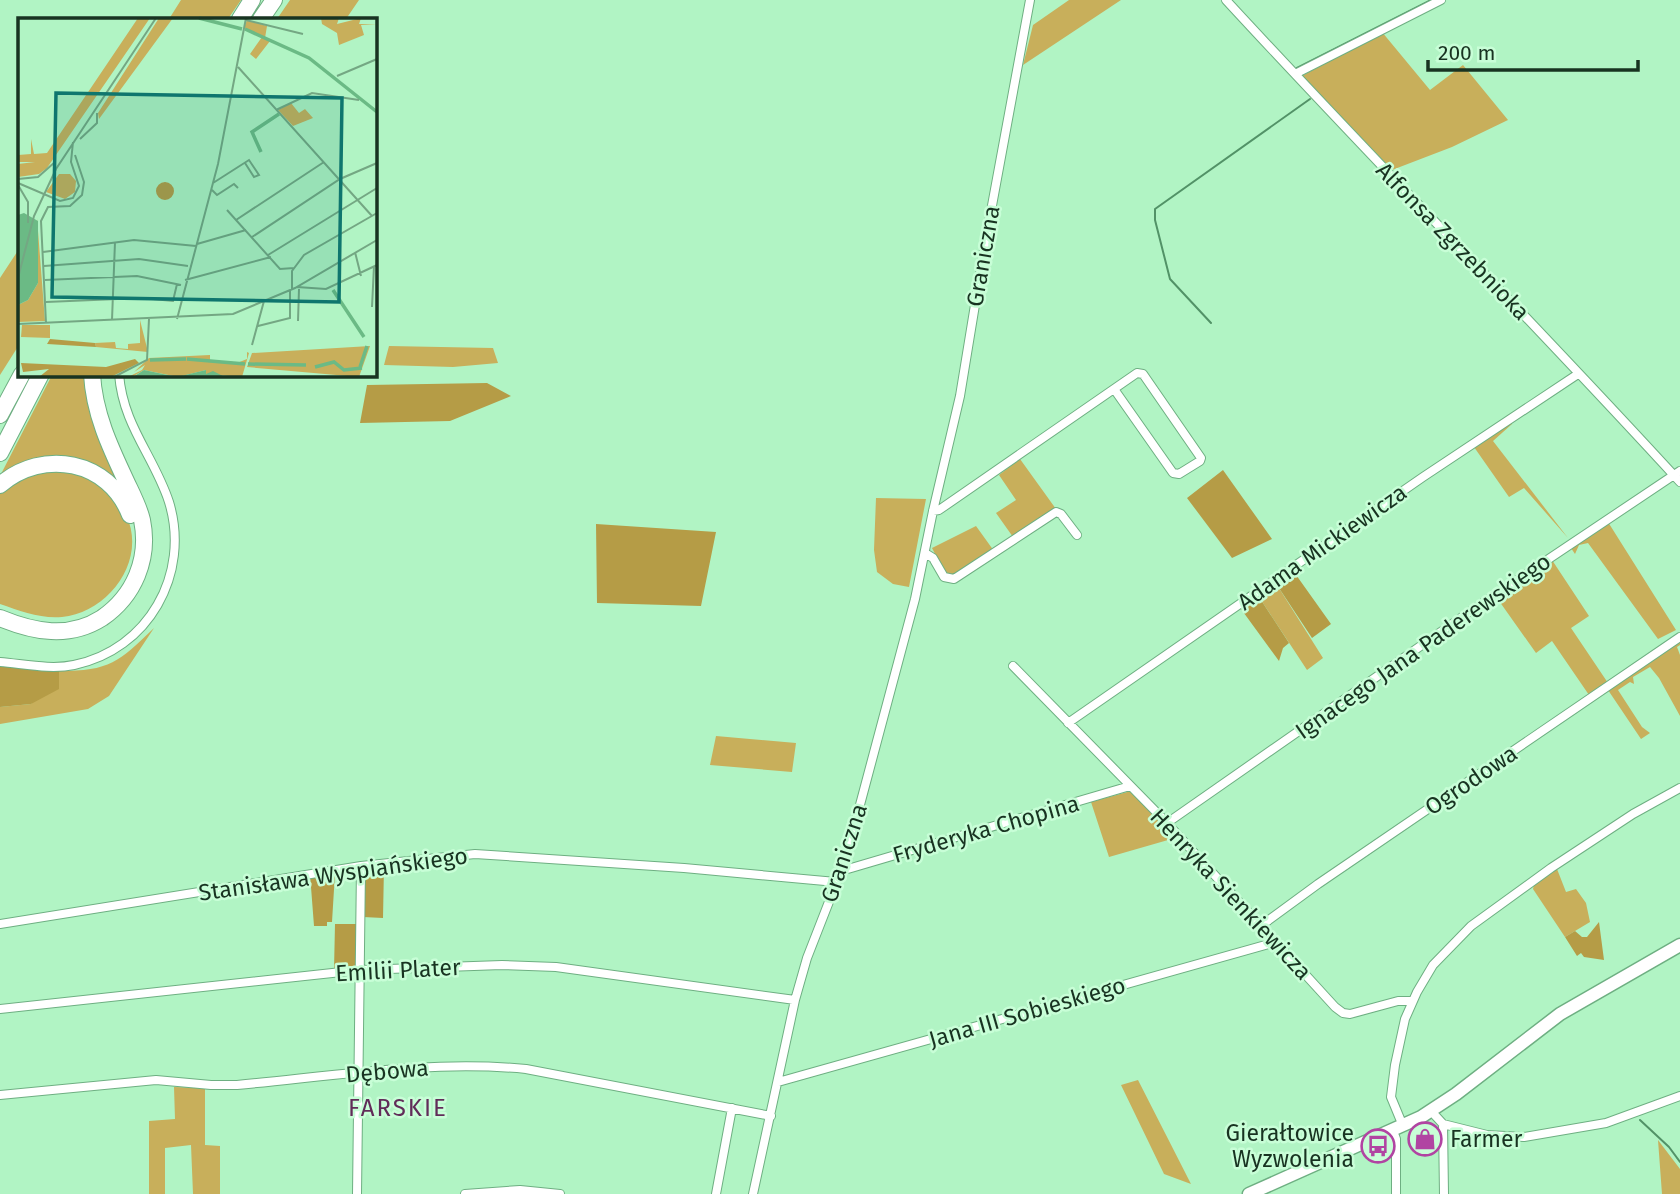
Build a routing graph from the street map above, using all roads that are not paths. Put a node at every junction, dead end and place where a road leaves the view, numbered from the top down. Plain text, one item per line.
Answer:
1 (253, 0) edge
2 (274, 0) edge
3 (1030, 0) edge
4 (1226, 0) edge
5 (1441, 0) edge
6 (241, 18) edge
7 (262, 18) edge
8 (1295, 74) junction
9 (1578, 374) junction
10 (21, 376) edge
11 (40, 376) edge
12 (92, 376) edge
13 (119, 376) edge
14 (1114, 389) junction
15 (4, 402) edge
16 (0, 415) edge
17 (0, 453) edge
18 (1676, 472) edge
19 (1680, 482) edge
20 (0, 485) edge
21 (933, 511) junction
22 (1077, 535) dead end
23 (925, 553) junction
24 (0, 608) edge
25 (0, 618) edge
26 (1680, 637) edge
27 (0, 662) edge
28 (1013, 666) dead end
29 (1068, 723) junction
30 (1130, 786) junction
31 (1680, 788) edge
32 (1167, 823) junction
33 (361, 866) junction
34 (841, 871) junction
35 (836, 882) junction
36 (0, 924) edge
37 (1262, 925) junction
38 (1276, 942) junction
39 (1680, 945) edge
40 (360, 970) junction
41 (795, 1000) junction
42 (1412, 1000) junction
43 (0, 1009) edge
44 (359, 1073) junction
45 (778, 1082) junction
46 (0, 1095) edge
47 (1680, 1097) edge
48 (732, 1108) junction
49 (1431, 1111) junction
50 (771, 1116) junction
51 (1443, 1124) junction
52 (1398, 1129) junction
53 (357, 1194) edge
54 (466, 1194) edge
55 (560, 1194) edge
56 (716, 1194) edge
57 (753, 1194) edge
58 (1249, 1194) edge
59 (1396, 1194) edge
60 (1444, 1194) edge

1 - 6 highway
2 - 7 highway
3 - 21 street, Graniczna
4 - 8 street, Alfonsa Zgrzebnioka
5 - 8 street
8 - 9 street, Alfonsa Zgrzebnioka
9 - 18 street, Alfonsa Zgrzebnioka
9 - 29 street, Adama Mickiewicza
10 - 15 highway
11 - 17 highway
12 - 25 highway
13 - 27 street
14 - 14 street
14 - 21 street
15 - 16 highway
18 - 19 street, Alfonsa Zgrzebnioka
18 - 32 street, Ignacego Jana Paderewskiego
20 - 24 highway
21 - 23 street, Graniczna
22 - 23 street
23 - 34 street, Graniczna
26 - 37 street, Ogrodowa
28 - 29 street, Henryka Sienkiewicza
29 - 30 street, Henryka Sienkiewicza
30 - 32 street, Henryka Sienkiewicza
30 - 34 street, Fryderyka Chopina
31 - 42 street
32 - 37 street, Henryka Sienkiewicza
33 - 35 street, Stanisława Wyspiańskiego
33 - 36 street, Stanisława Wyspiańskiego
33 - 40 street
34 - 35 street, Graniczna
35 - 41 street, Graniczna
37 - 38 street, Henryka Sienkiewicza
38 - 42 street, Henryka Sienkiewicza
38 - 45 street, Jana III Sobieskiego
39 - 49 main road
40 - 41 street, Emilii Plater
40 - 43 street, Emilii Plater
40 - 44 street
41 - 45 street, Graniczna
42 - 52 street
44 - 46 street, Dębowa
44 - 48 street, Dębowa
44 - 53 street
45 - 50 street, Graniczna
47 - 51 street
48 - 50 street, Dębowa
48 - 56 street
49 - 51 street
49 - 52 main road
50 - 57 street, Graniczna
51 - 60 street
52 - 58 main road
52 - 59 street
54 - 55 street

